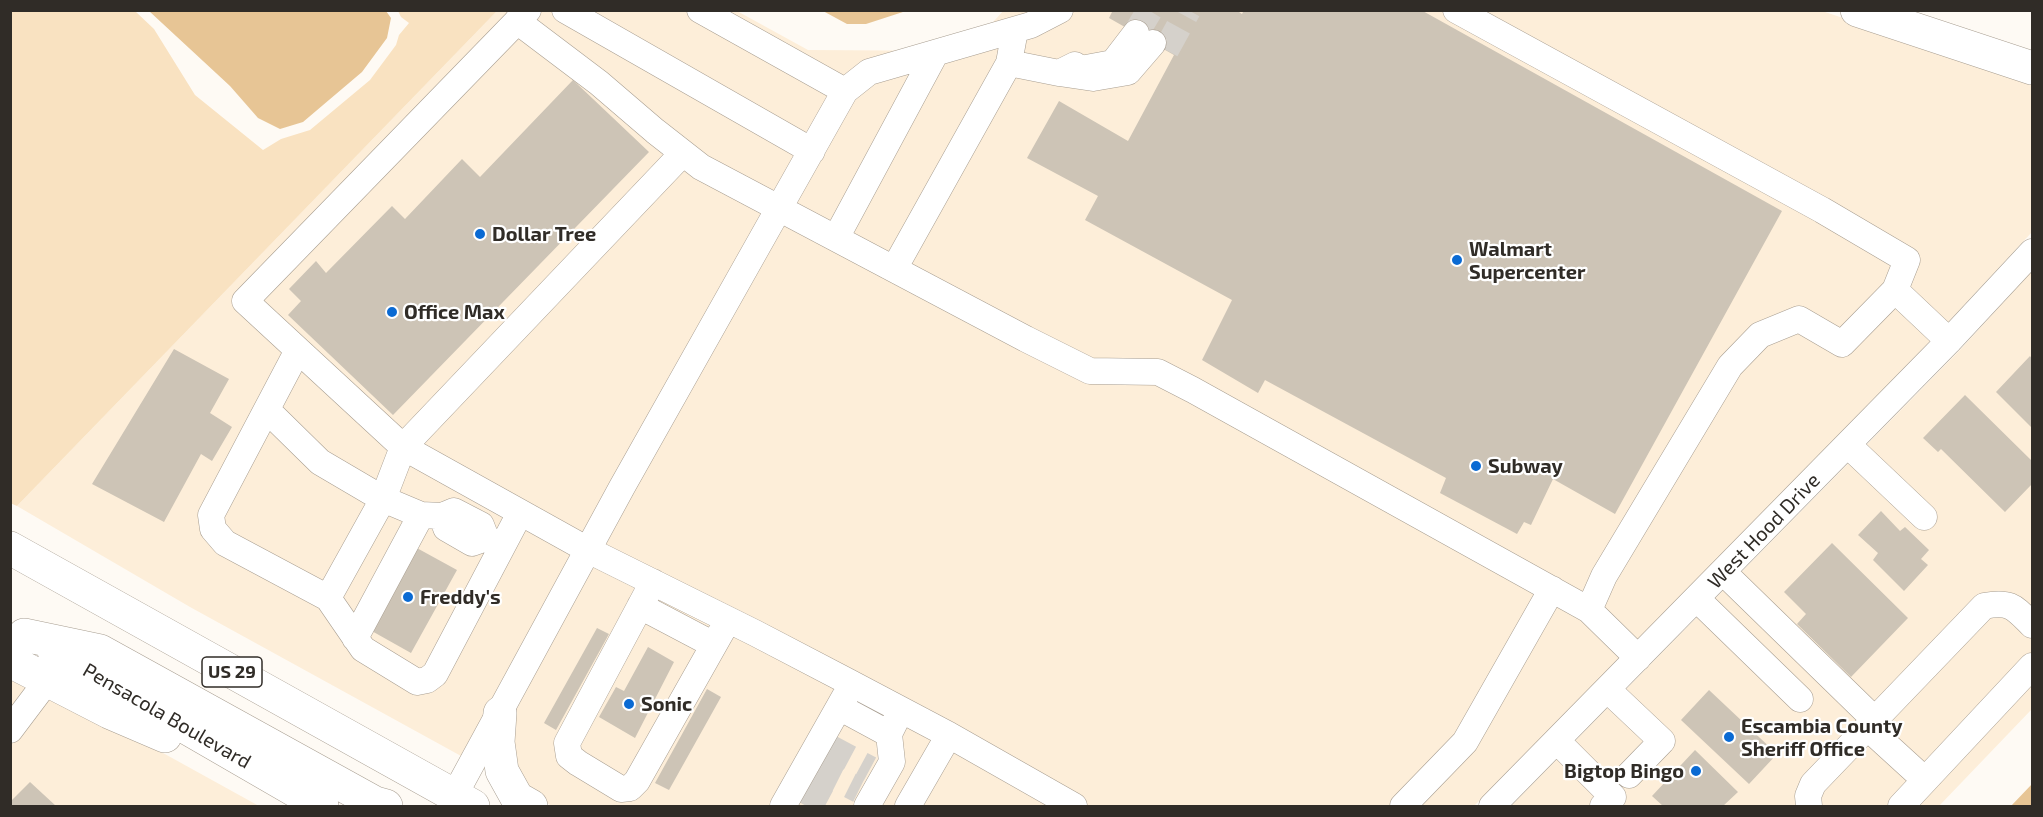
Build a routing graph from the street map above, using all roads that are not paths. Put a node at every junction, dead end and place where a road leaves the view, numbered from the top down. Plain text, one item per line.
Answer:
1 (565, 10) edge
2 (700, 10) edge
3 (1060, 10) edge
4 (1456, 10) edge
5 (1857, 10) edge
6 (523, 16) edge
7 (1015, 30) junction
8 (935, 54) junction
9 (1009, 63) junction
10 (2032, 68) edge
11 (1059, 73) junction
12 (845, 92) junction
13 (812, 151) junction
14 (682, 153) junction
15 (779, 208) junction
16 (836, 238) junction
17 (2032, 252) edge
18 (894, 269) junction
19 (1895, 290) junction
20 (1949, 341) junction
21 (298, 350) junction
22 (267, 410) junction
23 (1848, 445) junction
24 (403, 447) junction
25 (383, 499) junction
26 (520, 513) junction
27 (431, 515) junction
28 (1924, 517) dead end
29 (494, 542) junction
30 (10, 548) edge
31 (588, 550) junction
32 (1723, 572) junction
33 (652, 582) junction
34 (1552, 589) junction
35 (328, 598) junction
36 (1697, 598) junction
37 (640, 606) junction
38 (1589, 610) junction
39 (728, 620) junction
40 (2032, 625) edge
41 (15, 641) edge
42 (359, 644) junction
43 (714, 645) junction
44 (1638, 658) junction
45 (2032, 666) edge
46 (56, 669) junction
47 (852, 684) junction
48 (1608, 690) junction
49 (1800, 699) dead end
50 (839, 707) junction
51 (902, 710) junction
52 (500, 713) junction
53 (1872, 724) junction
54 (10, 730) edge
55 (889, 734) junction
56 (949, 735) junction
57 (1557, 741) junction
58 (1629, 775) dead end
59 (1925, 780) junction
60 (872, 786) edge
61 (794, 794) edge
62 (911, 802) edge
63 (456, 803) edge
64 (311, 804) edge
65 (386, 807) edge
66 (531, 807) edge
67 (1074, 807) edge
68 (1403, 807) edge
69 (1492, 807) edge
70 (1604, 807) edge
71 (1809, 807) edge
72 (1901, 807) edge

1 - 13 street
2 - 12 street
3 - 7 street
4 - 19 street
5 - 10 main road
6 - 14 street
6 - 21 street
7 - 8 street
7 - 9 street
8 - 12 street
8 - 16 street
9 - 11 street
9 - 18 street
11 - 11 street
12 - 13 street
13 - 15 street
14 - 15 street
14 - 24 street
15 - 16 street
15 - 31 street
16 - 18 street
17 - 20 street, West Hood Drive
18 - 34 street
19 - 20 street
19 - 38 street
20 - 23 street, West Hood Drive
21 - 22 street
21 - 24 street
22 - 25 street
22 - 35 street
23 - 28 street
23 - 32 street, West Hood Drive
24 - 25 street
24 - 26 street
25 - 27 street
25 - 35 street
26 - 29 street
26 - 31 street
27 - 29 street
27 - 42 street
29 - 42 street
30 - 63 main road, US 29
31 - 33 street
31 - 52 street
32 - 36 street, West Hood Drive
32 - 53 street
33 - 37 street
33 - 39 street
34 - 38 street
34 - 68 street
35 - 42 street
36 - 44 street, West Hood Drive
36 - 49 street
37 - 43 street
37 - 43 street
38 - 44 street
39 - 43 street
39 - 47 street
40 - 53 street
41 - 46 main road, Pensacola Boulevard
41 - 65 main road
44 - 48 street, West Hood Drive
45 - 59 street
46 - 54 street
46 - 64 main road, Pensacola Boulevard
47 - 50 street
47 - 51 street
48 - 57 street, West Hood Drive
48 - 58 street
50 - 55 street
50 - 61 street
51 - 55 street
51 - 56 street
52 - 63 street
52 - 66 main road
53 - 59 street
53 - 71 street
55 - 60 street
56 - 62 street
56 - 67 street
57 - 69 street, West Hood Drive
57 - 70 street
59 - 72 street
60 - 62 street

